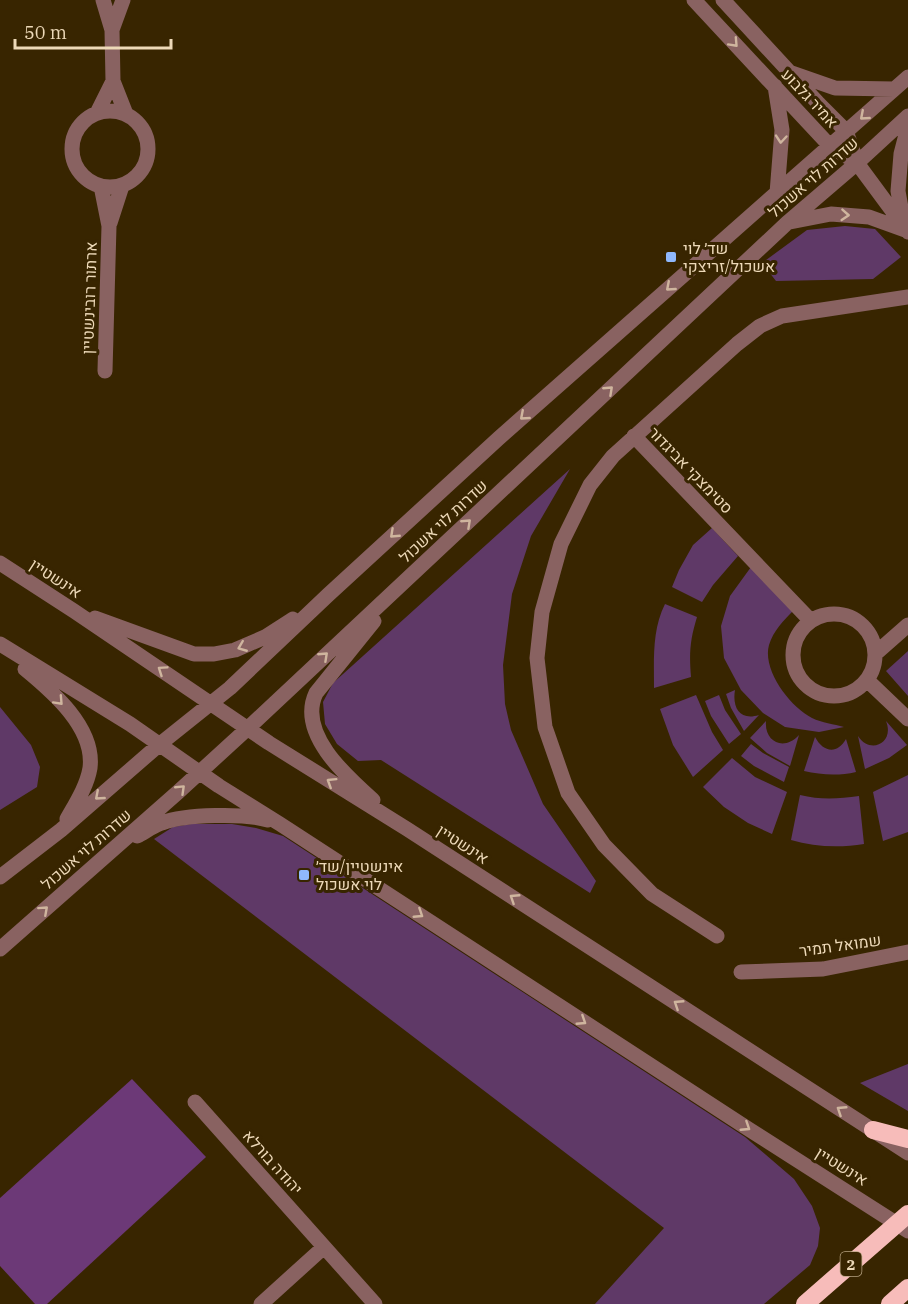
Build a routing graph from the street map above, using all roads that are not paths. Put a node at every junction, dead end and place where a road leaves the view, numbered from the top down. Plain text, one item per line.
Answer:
1 (103, 0) edge
2 (123, 0) edge
3 (694, 0) edge
4 (723, 0) edge
5 (112, 30) junction
6 (790, 72) junction
7 (908, 77) edge
8 (113, 81) junction
9 (775, 87) junction
10 (894, 89) junction
11 (97, 113) junction
12 (126, 114) junction
13 (908, 116) edge
14 (908, 127) edge
15 (846, 131) junction
16 (830, 146) junction
17 (857, 163) junction
18 (101, 186) junction
19 (122, 186) junction
20 (777, 193) junction
21 (788, 223) junction
22 (109, 226) junction
23 (907, 231) edge
24 (908, 297) edge
25 (105, 371) dead end
26 (634, 436) junction
27 (0, 563) edge
28 (409, 578) junction
29 (328, 595) junction
30 (74, 611) junction
31 (811, 621) junction
32 (908, 625) edge
33 (0, 646) edge
34 (875, 654) junction
35 (867, 680) junction
36 (210, 704) junction
37 (908, 719) edge
38 (247, 729) junction
39 (159, 744) junction
40 (199, 772) junction
41 (280, 824) junction
42 (61, 830) junction
43 (407, 830) junction
44 (109, 852) junction
45 (0, 877) edge
46 (717, 936) dead end
47 (0, 949) edge
48 (908, 952) edge
49 (741, 972) dead end
50 (195, 1102) dead end
51 (873, 1130) junction
52 (908, 1139) edge
53 (908, 1153) edge
54 (904, 1223) edge
55 (324, 1247) junction
56 (908, 1288) edge
57 (261, 1304) edge
58 (375, 1304) edge
59 (805, 1304) edge
60 (890, 1304) edge

1 - 5 street
2 - 5 street
3 -> 9 street, אמיר גלבוע
4 - 6 street, אמיר גלבוע
5 - 8 street
6 - 10 street
6 - 15 street, אמיר גלבוע
7 - 10 street, שדרות לוי אשכול
8 - 11 street
8 - 12 street
9 - 16 street, אמיר גלבוע
9 -> 20 street
10 -> 15 street, שדרות לוי אשכול
11 - 12 street
11 - 18 street
12 - 19 street
13 - 17 street, שדרות לוי אשכול
14 - 23 street
15 - 16 street, שדרות לוי אשכול
15 - 17 street, אמיר גלבוע
16 - 17 street, אמיר גלבוע
16 - 20 street, שדרות לוי אשכול
17 - 21 street, שדרות לוי אשכול
17 - 23 street
18 - 19 street
18 - 22 street, ארתור רובינשטיין
19 - 22 street, ארתור רובינשטיין
20 -> 29 street, שדרות לוי אשכול
21 -> 23 street
28 -> 21 street, שדרות לוי אשכול
22 - 25 street, ארתור רובינשטיין
24 - 26 street
26 - 31 street, סטימצקי אביגדור
26 - 46 street, סטימצקי אביגדור
27 - 30 street, אינשטיין
38 -> 28 street, שדרות לוי אשכול
28 - 43 street
29 -> 30 street
29 - 36 street, שדרות לוי אשכול
36 -> 30 street, אינשטיין
31 - 34 street
31 - 35 street
32 - 34 street
33 - 39 street, אינשטיין
33 -> 42 street
34 - 35 street
35 - 37 street
36 - 38 street, אינשטיין
36 - 39 street, שדרות לוי אשכול
38 - 40 street, שדרות לוי אשכול
43 -> 38 street, אינשטיין
39 - 40 street, אינשטיין
39 -> 42 street, שדרות לוי אשכול
40 - 41 street, אינשטיין
44 -> 40 street, שדרות לוי אשכול
41 - 44 street
41 -> 54 street, אינשטיין
42 - 45 street, שדרות לוי אשכול
51 -> 43 street, אינשטיין
47 -> 44 street, שדרות לוי אשכול
48 - 49 street, שמואל תמיר
50 - 55 street, יהודה בורלא
51 - 52 highway
51 - 53 street, אינשטיין
54 - 59 highway, 2
55 - 57 street
55 - 58 street, יהודה בורלא
56 - 60 highway

